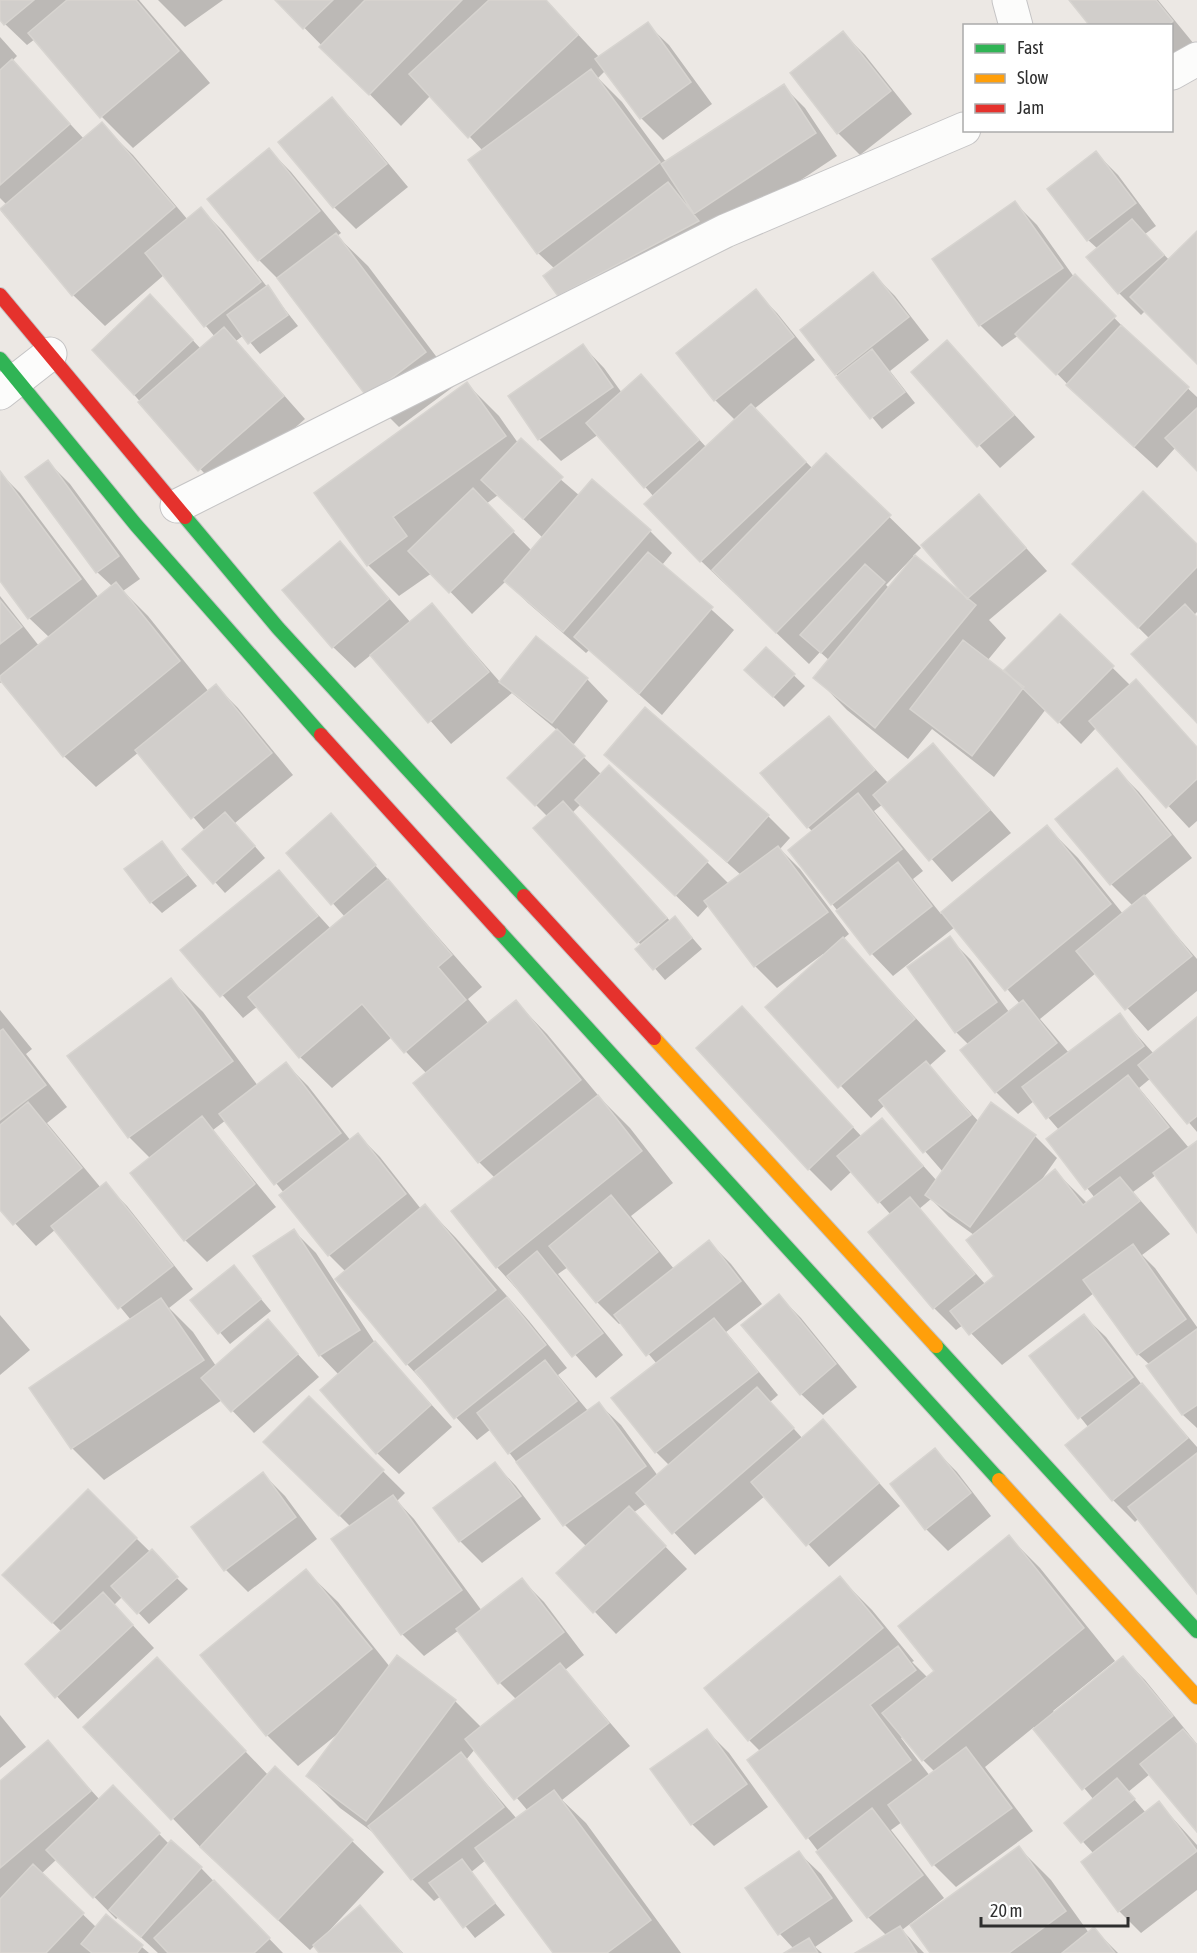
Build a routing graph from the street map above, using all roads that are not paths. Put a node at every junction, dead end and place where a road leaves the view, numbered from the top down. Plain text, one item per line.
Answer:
1 (1009, 0) edge
2 (1015, 24) edge
3 (1197, 59) edge
4 (1173, 72) edge
5 (963, 129) edge
6 (0, 295) edge
7 (50, 354) junction
8 (6, 377) edge
9 (177, 506) junction
10 (1197, 1631) edge
11 (1197, 1697) edge

1 - 2 street
3 - 4 street
5 - 9 street
6 - 7 street
7 - 8 street
7 - 9 street
8 - 11 street
9 - 10 street

